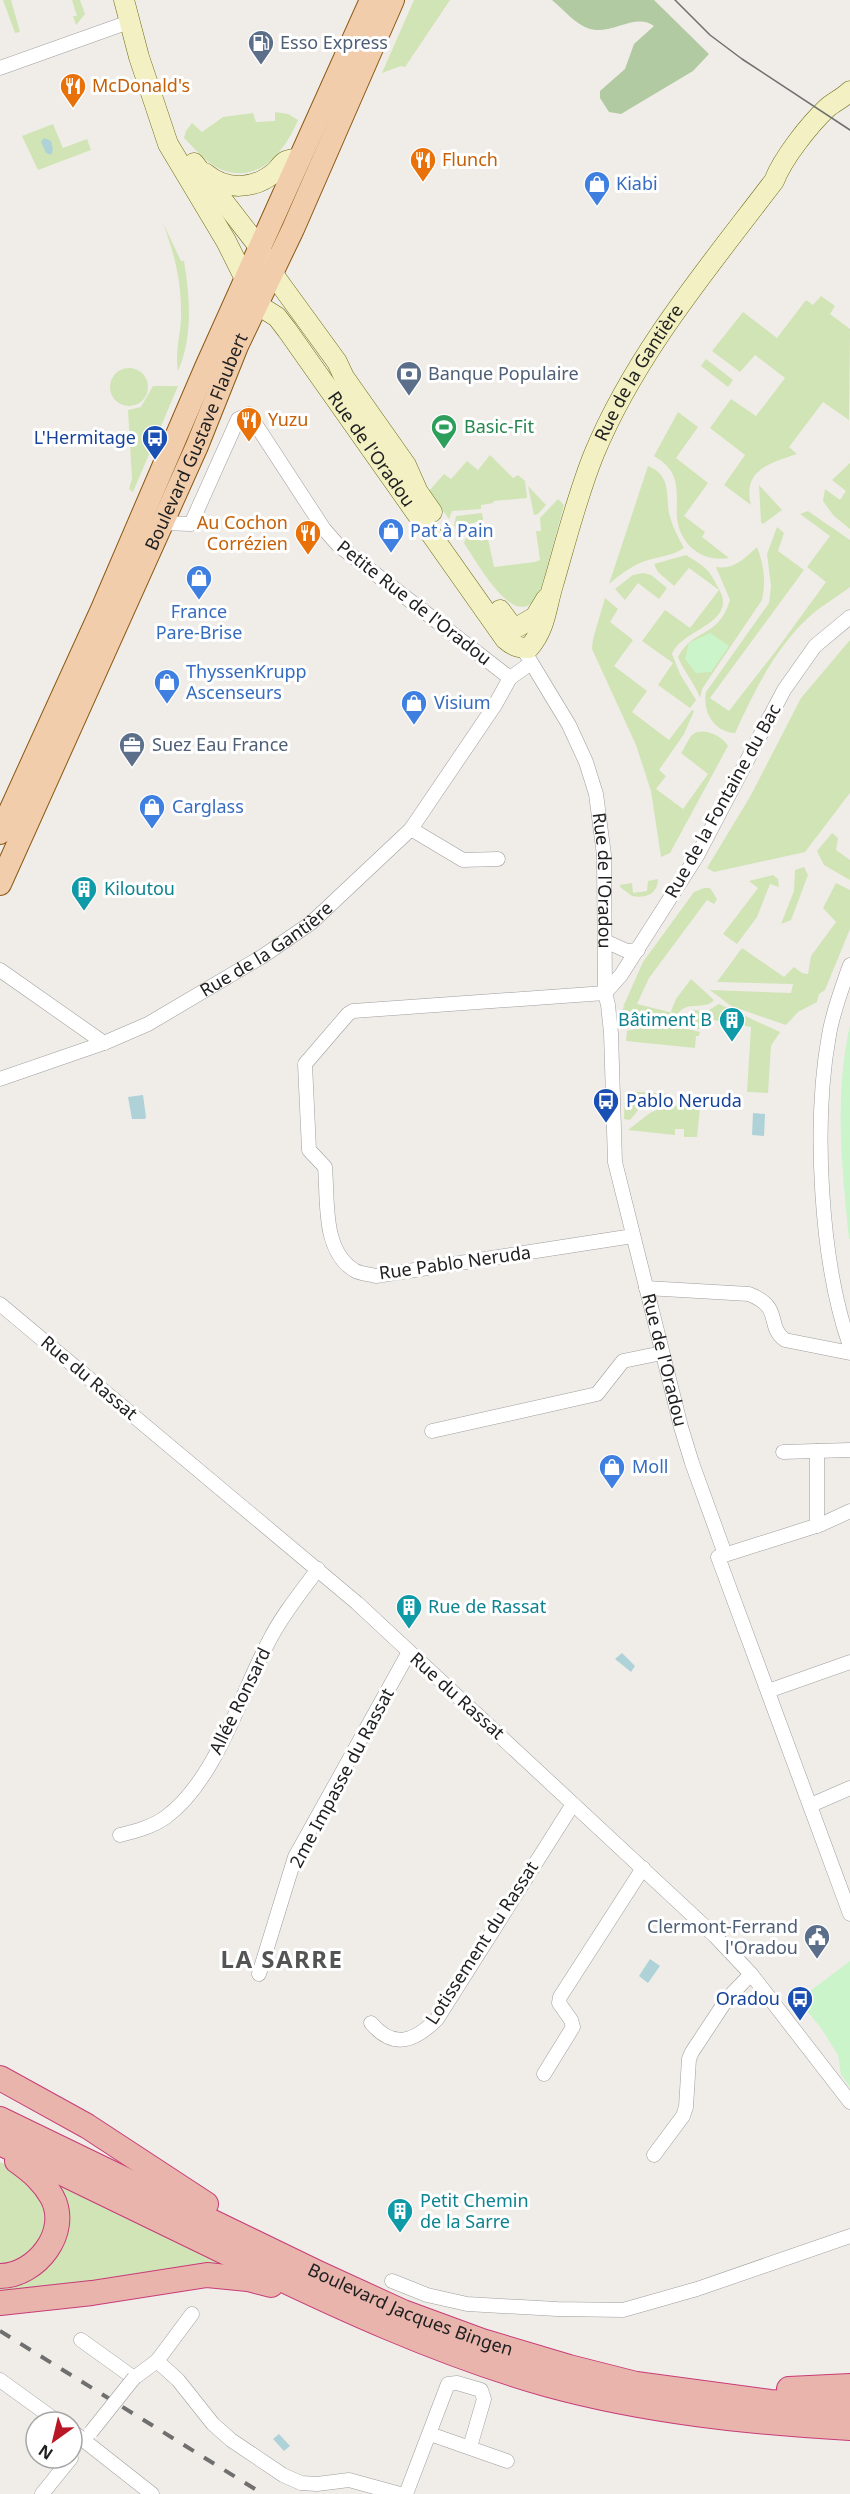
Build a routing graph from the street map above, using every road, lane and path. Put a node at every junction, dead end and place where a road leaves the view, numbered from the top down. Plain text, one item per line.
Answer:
1 (124, 0) edge
2 (371, 0) edge
3 (393, 0) edge
4 (129, 22) junction
5 (0, 68) edge
6 (847, 94) edge
7 (158, 114) junction
8 (300, 158) junction
9 (196, 165) junction
10 (259, 247) junction
11 (273, 274) junction
12 (246, 278) junction
13 (258, 305) junction
14 (161, 523) junction
15 (552, 589) junction
16 (850, 617) edge
17 (514, 629) junction
18 (526, 656) junction
19 (510, 678) junction
20 (411, 829) junction
21 (0, 833) edge
22 (498, 859) dead end
23 (0, 884) edge
24 (606, 941) junction
25 (638, 950) junction
26 (850, 965) edge
27 (0, 970) edge
28 (605, 993) junction
29 (104, 1043) junction
30 (0, 1079) edge
31 (633, 1236) junction
32 (646, 1288) junction
33 (0, 1304) edge
34 (850, 1346) edge
35 (662, 1353) junction
36 (850, 1353) edge
37 (432, 1431) dead end
38 (849, 1450) edge
39 (817, 1451) junction
40 (783, 1452) dead end
41 (850, 1511) edge
42 (817, 1526) junction
43 (722, 1555) junction
44 (318, 1569) junction
45 (409, 1652) junction
46 (850, 1662) edge
47 (768, 1691) junction
48 (850, 1788) edge
49 (573, 1804) junction
50 (811, 1805) junction
51 (120, 1835) dead end
52 (643, 1868) junction
53 (850, 1914) edge
54 (259, 1974) dead end
55 (752, 1974) junction
56 (371, 2023) dead end
57 (544, 2074) dead end
58 (0, 2078) edge
59 (850, 2102) edge
60 (0, 2119) edge
61 (0, 2143) edge
62 (0, 2149) edge
63 (654, 2155) dead end
64 (850, 2236) edge
65 (318, 2273) junction
66 (0, 2276) edge
67 (392, 2281) dead end
68 (323, 2300) junction
69 (2, 2302) edge
70 (192, 2314) dead end
71 (81, 2340) dead end
72 (157, 2361) junction
73 (134, 2378) junction
74 (3, 2385) edge
75 (850, 2386) edge
76 (670, 2389) junction
77 (850, 2406) edge
78 (40, 2410) edge
79 (763, 2423) junction
80 (850, 2428) edge
81 (430, 2434) junction
82 (84, 2435) edge
83 (88, 2436) junction
84 (84, 2441) edge
85 (850, 2441) edge
86 (470, 2447) junction
87 (507, 2461) dead end
88 (61, 2470) edge
89 (319, 2489) edge
90 (42, 2494) edge
91 (152, 2494) edge
92 (330, 2494) edge
93 (400, 2494) edge
94 (406, 2494) edge

1 - 4 main road
2 - 8 main road, Boulevard Gustave Flaubert
3 - 11 main road, Boulevard Gustave Flaubert
4 - 5 street
4 - 7 main road
6 - 15 main road, Rue de la Gantière
7 - 9 main road, Rue de l'Oradou
7 - 12 main road
8 - 9 main road
8 - 10 main road, Boulevard Gustave Flaubert
9 - 10 main road, Rue de l'Oradou
10 - 11 main road, Rue de l'Oradou
10 - 12 main road, Boulevard Gustave Flaubert
11 - 13 main road, Boulevard Gustave Flaubert
11 - 17 main road, Rue de l'Oradou
12 - 13 main road
12 - 21 main road, Boulevard Gustave Flaubert
13 - 14 main road, Boulevard Gustave Flaubert
13 - 18 main road, Rue de l'Oradou
14 - 19 street, Petite Rue de l'Oradou
14 - 23 main road, Boulevard Gustave Flaubert
15 - 17 main road, Rue de la Gantière
15 - 18 main road, Rue de la Gantière
16 - 25 street, Rue de la Fontaine du Bac
17 - 18 street
18 - 19 street
18 - 24 street, Rue de l'Oradou
19 - 20 street, Rue de la Gantière
20 - 22 street
20 - 29 street, Rue de la Gantière
24 - 25 street
24 - 28 street, Rue de l'Oradou
25 - 28 street, Rue de la Fontaine du Bac
26 - 34 street
27 - 29 street
28 - 31 street, Rue de l'Oradou
28 - 31 street, Rue Pablo Neruda
29 - 30 street, Rue de la Gantière
31 - 32 street, Rue de l'Oradou
32 - 35 street, Rue de l'Oradou
32 - 36 street
33 - 44 street, Rue du Rassat
35 - 37 street
35 - 43 street, Rue de l'Oradou
38 - 39 street
39 - 40 street
39 - 42 street
41 - 42 street
42 - 43 street
43 - 47 street, Rue de l'Oradou
44 - 45 street, Rue du Rassat
44 - 51 street, Allée Ronsard
45 - 49 street, Rue du Rassat
45 - 54 street, 2me Impasse du Rassat
46 - 47 street
47 - 50 street, Rue de l'Oradou
48 - 50 street
49 - 52 street, Rue du Rassat
49 - 56 street, Lotissement du Rassat
50 - 53 street, Rue de l'Oradou
52 - 55 street, Rue du Rassat
52 - 57 street
55 - 59 street, Rue du Rassat
55 - 63 street
58 - 65 highway
60 - 65 highway, Boulevard Jacques Bingen
61 - 68 highway, Boulevard Jacques Bingen
62 - 66 highway
64 - 67 street
65 - 76 highway, Boulevard Jacques Bingen
68 - 69 highway
68 - 79 highway, Boulevard Jacques Bingen
70 - 72 street
71 - 73 street
72 - 73 street
72 - 89 street
73 - 83 street, bridge
74 - 78 street
75 - 76 highway
76 - 77 highway, Boulevard Jacques Bingen
79 - 80 highway, Boulevard Jacques Bingen
79 - 85 highway
81 - 86 street
81 - 86 street
81 - 94 street
82 - 83 street
83 - 84 street
83 - 91 street
86 - 87 street
88 - 90 street
89 - 92 street
89 - 93 street

